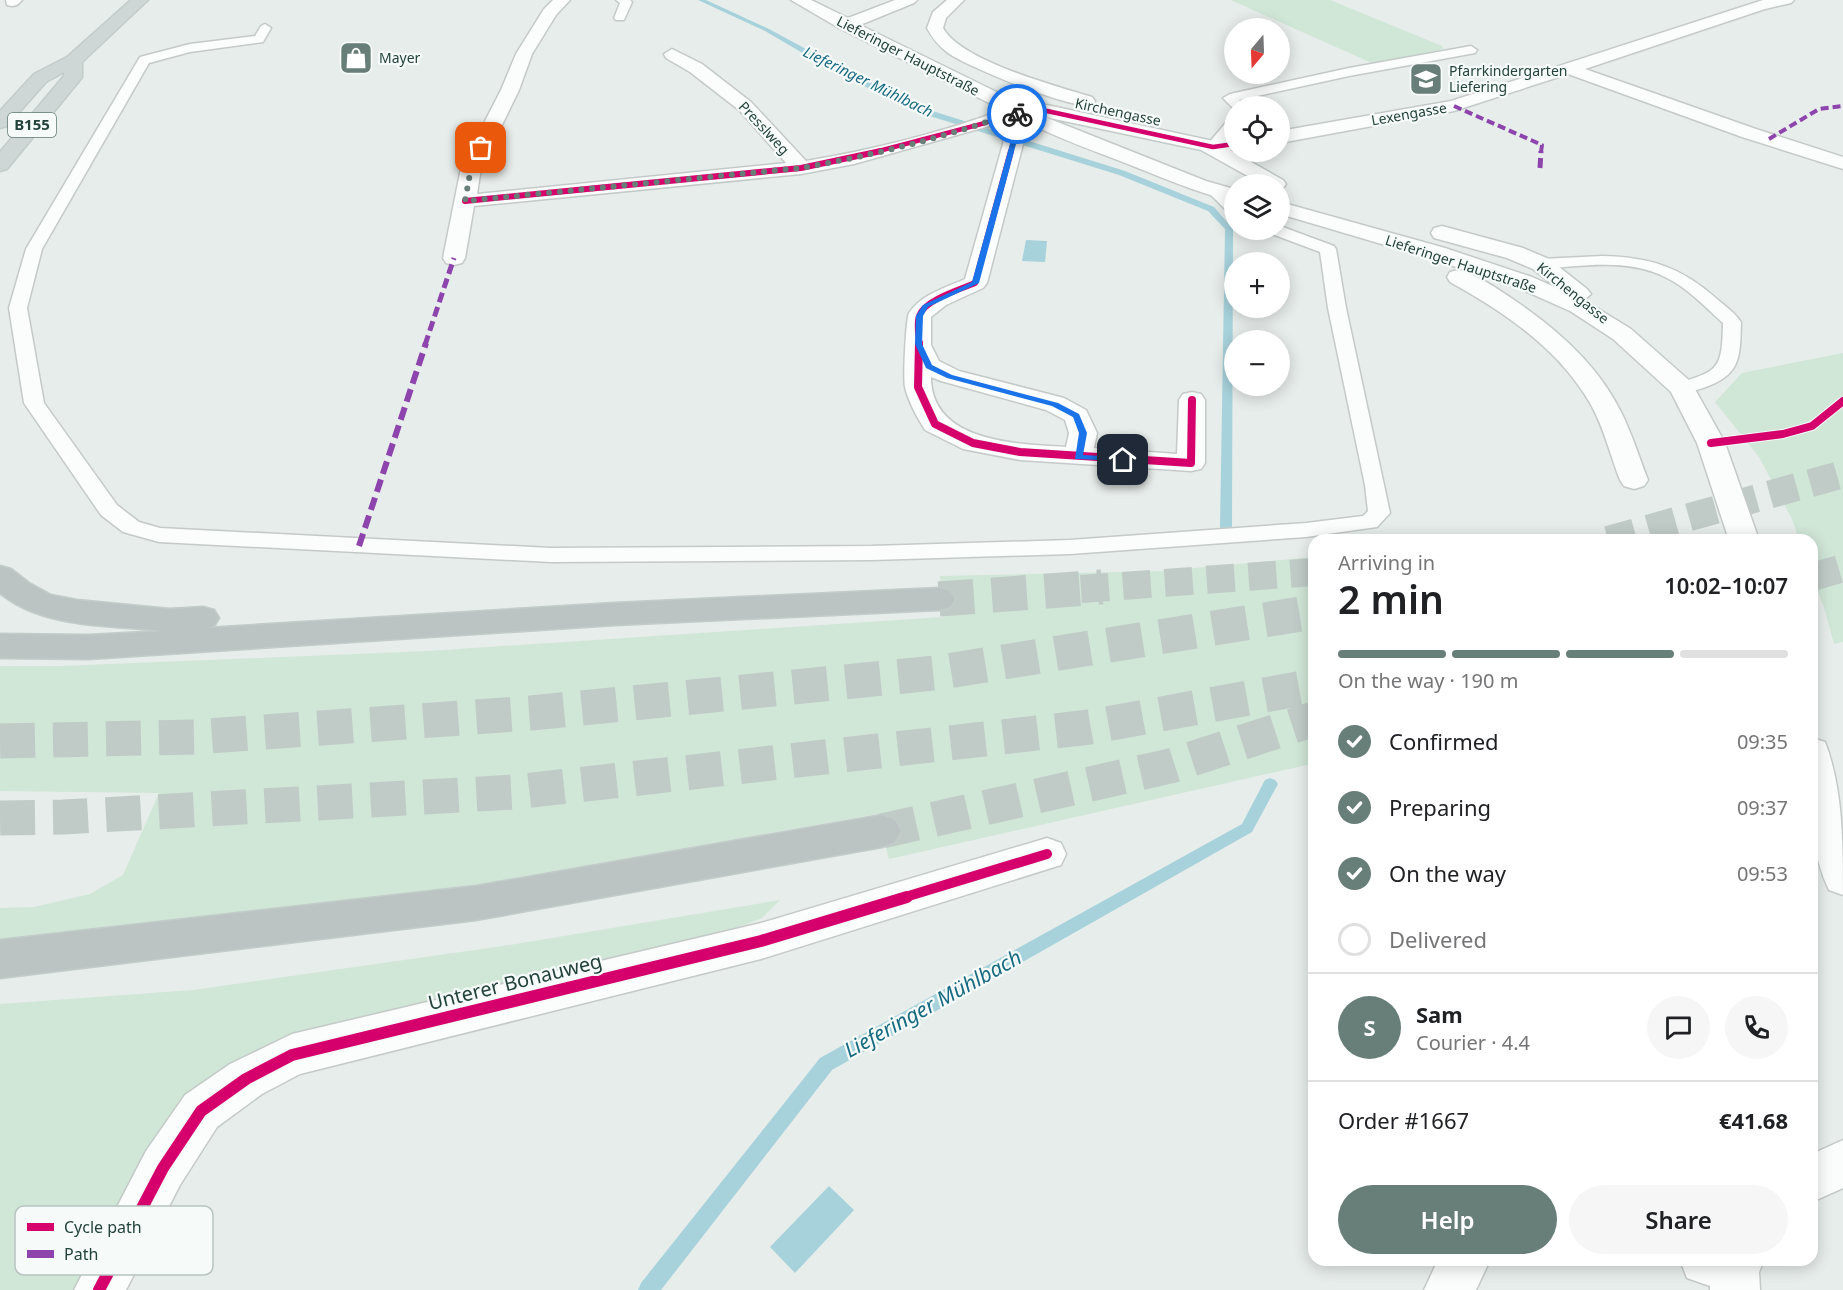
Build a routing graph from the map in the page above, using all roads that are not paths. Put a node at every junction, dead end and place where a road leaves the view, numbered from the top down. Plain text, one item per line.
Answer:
1 (140, 0) edge
2 (562, 0) edge
3 (622, 0) edge
4 (799, 0) edge
5 (909, 0) edge
6 (956, 0) edge
7 (1786, 0) edge
8 (1758, 3) edge
9 (620, 18) dead end
10 (845, 25) junction
11 (265, 28) dead end
12 (677, 48) dead end
13 (1471, 50) dead end
14 (73, 62) junction
15 (1569, 69) junction
16 (1239, 96) edge
17 (1018, 111) junction
18 (0, 122) edge
19 (1224, 134) edge
20 (1290, 135) edge
21 (1224, 145) edge
22 (1213, 147) junction
23 (1843, 162) edge
24 (0, 165) edge
25 (801, 168) junction
26 (1256, 174) edge
27 (1290, 189) edge
28 (1214, 190) junction
29 (1224, 192) edge
30 (1224, 200) edge
31 (465, 201) junction
32 (1290, 211) edge
33 (1368, 234) junction
34 (1290, 235) edge
35 (453, 258) dead end
36 (1541, 264) junction
37 (1622, 334) junction
38 (918, 344) junction
39 (1682, 388) junction
40 (1192, 400) dead end
41 (1078, 457) junction
42 (1634, 480) dead end
43 (1742, 534) edge
44 (0, 576) edge
45 (939, 599) tunnel mouth
46 (329, 633) junction
47 (0, 646) edge
48 (1818, 776) edge
49 (882, 831) tunnel mouth
50 (1047, 854) dead end
51 (1843, 878) edge
52 (108, 947) junction
53 (0, 959) edge
54 (0, 976) edge
55 (1843, 1164) edge
56 (1818, 1175) edge
57 (143, 1206) edge
58 (1462, 1266) edge
59 (107, 1275) edge
60 (99, 1290) edge
61 (1449, 1290) edge

1 - 14 main road, B155
2 - 31 street
3 - 9 lane
4 - 10 street, Lieferinger Hauptstraße
5 - 10 street
6 - 22 street, Kirchengasse
7 - 8 street, Lexengasse
8 - 15 street, Lexengasse
10 - 17 street, Lieferinger Hauptstraße
11 - 34 lane
12 - 25 street, Presslweg
13 - 16 lane
14 - 18 main road, B155
14 - 24 main road, B155
15 - 20 street, Lexengasse
15 - 23 street
17 - 22 street, Kirchengasse
17 - 25 street, Presslweg
17 - 28 street, Lieferinger Hauptstraße
17 - 38 street
19 - 22 lane
21 - 22 street
22 - 26 street, Kirchengasse
25 - 31 street, Presslweg
27 - 36 street, Kirchengasse
28 - 29 street, Lieferinger Hauptstraße
28 - 30 lane
31 - 35 street
32 - 33 street, Lieferinger Hauptstraße
33 - 37 street, Lieferinger Hauptstraße
33 - 42 street, Lieferinger Hauptstraße
36 - 37 street, Kirchengasse
36 - 39 lane
37 - 39 street, Lieferinger Hauptstraße
38 - 41 street
38 - 41 street
39 - 43 street, Lieferinger Hauptstraße
40 - 41 street
44 - 46 highway
45 - 46 highway
46 - 47 highway
48 - 51 street
49 - 52 highway
50 - 57 street, Unterer Bonauweg
52 - 53 highway
52 - 54 highway
55 - 56 street
58 - 61 street
59 - 60 street, Unterer Bonauweg

